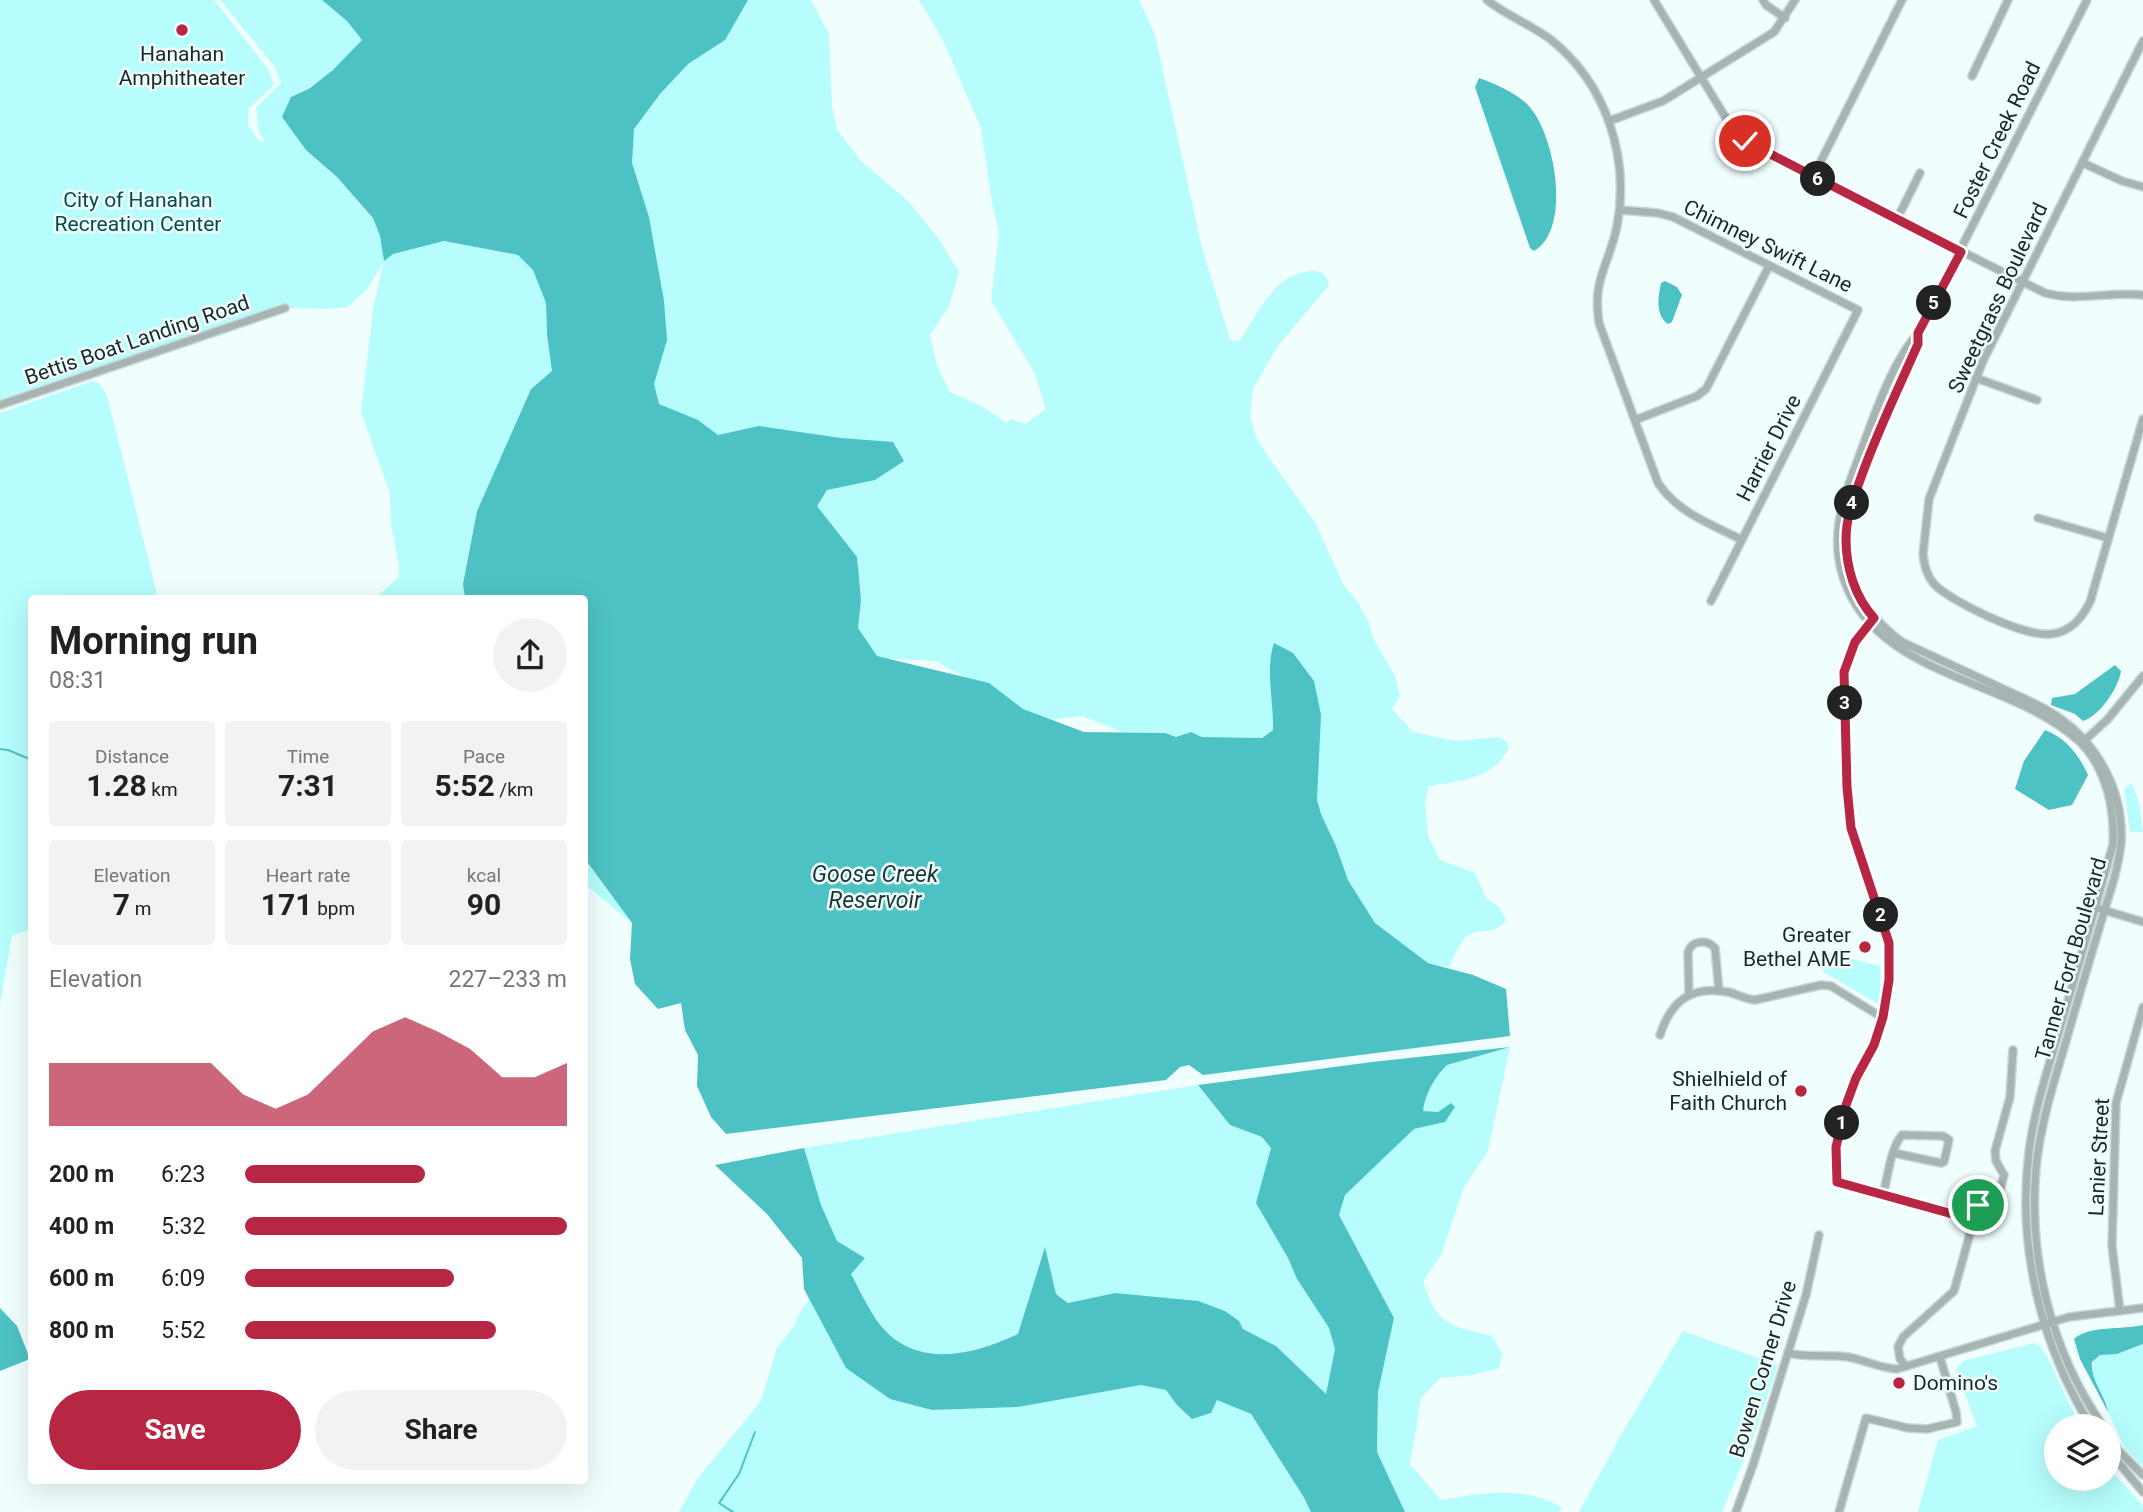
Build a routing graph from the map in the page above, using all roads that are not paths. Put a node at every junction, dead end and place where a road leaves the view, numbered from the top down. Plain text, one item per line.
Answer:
1 (1487, 0) edge
2 (1654, 0) edge
3 (1763, 0) edge
4 (1795, 0) edge
5 (1902, 0) edge
6 (2008, 0) edge
7 (2087, 0) edge
8 (1785, 18) junction
9 (2143, 41) edge
10 (1972, 76) dead end
11 (1701, 78) junction
12 (1609, 121) junction
13 (2083, 163) junction
14 (1920, 173) dead end
15 (1813, 177) junction
16 (2143, 187) edge
17 (1620, 210) junction
18 (1897, 219) junction
19 (1961, 252) junction
20 (1769, 266) junction
21 (2022, 281) junction
22 (2143, 295) edge
23 (285, 308) dead end
24 (1858, 310) joint
25 (1976, 378) junction
26 (2037, 400) dead end
27 (0, 405) edge
28 (1636, 419) junction
29 (2143, 419) edge
30 (2038, 518) dead end
31 (2108, 538) junction
32 (1742, 540) junction
33 (1711, 601) dead end
34 (1872, 621) junction
35 (2143, 676) edge
36 (2083, 741) junction
37 (2095, 908) junction
38 (2105, 911) junction
39 (2143, 922) edge
40 (1719, 991) junction
41 (1689, 995) junction
42 (2143, 1007) edge
43 (1883, 1017) junction
44 (1660, 1035) dead end
45 (2012, 1050) dead end
46 (1894, 1153) junction
47 (1883, 1195) junction
48 (1974, 1220) junction
49 (1819, 1235) dead end
50 (2143, 1308) edge
51 (2120, 1311) junction
52 (2048, 1325) junction
53 (1788, 1353) junction
54 (1940, 1357) junction
55 (1906, 1366) junction
56 (2083, 1414) edge
57 (2096, 1414) edge
58 (2121, 1453) edge
59 (2121, 1465) edge
60 (2143, 1475) edge
61 (2143, 1492) edge
62 (1736, 1512) edge
63 (1839, 1512) edge

1 - 12 street
2 - 11 street
3 - 8 street
4 - 8 street
5 - 15 street
6 - 10 street
7 - 19 street, Foster Creek Road
8 - 11 street
9 - 13 street, Sweetgrass Boulevard
11 - 12 street
11 - 15 street
12 - 17 street
13 - 16 street
13 - 21 street, Sweetgrass Boulevard
14 - 18 street
15 - 18 street
17 - 20 street, Chimney Swift Lane
17 - 28 street
18 - 19 street
19 - 21 street
19 - 34 street, Foster Creek Road
20 - 24 street, Chimney Swift Lane
20 - 28 street
21 - 22 street
21 - 25 street, Sweetgrass Boulevard
23 - 27 street, Bettis Boat Landing Road
24 - 32 street, Harrier Drive
25 - 26 street
25 - 31 street, Sweetgrass Boulevard
28 - 32 street
29 - 31 street, Sweetgrass Boulevard
30 - 31 street
32 - 33 street, Harrier Drive
34 - 36 street, Tanner Ford Boulevard
34 - 43 street
35 - 36 street
36 - 37 street, Tanner Ford Boulevard
36 - 38 street, Tanner Ford Boulevard
37 - 38 street
37 - 52 street, Tanner Ford Boulevard
38 - 39 street
38 - 52 street, Tanner Ford Boulevard
40 - 41 street
40 - 41 street
40 - 43 street
41 - 44 street
42 - 51 street, Lanier Street
43 - 47 street
45 - 48 street
46 - 46 street
46 - 47 street
47 - 48 street
48 - 55 street
49 - 53 street, Bowen Corner Drive
50 - 51 street
51 - 52 street
52 - 54 street
52 - 56 street, Tanner Ford Boulevard
52 - 57 street, Tanner Ford Boulevard
53 - 55 street
53 - 62 street, Bowen Corner Drive
54 - 55 street
54 - 63 street
58 - 60 street
59 - 61 street

